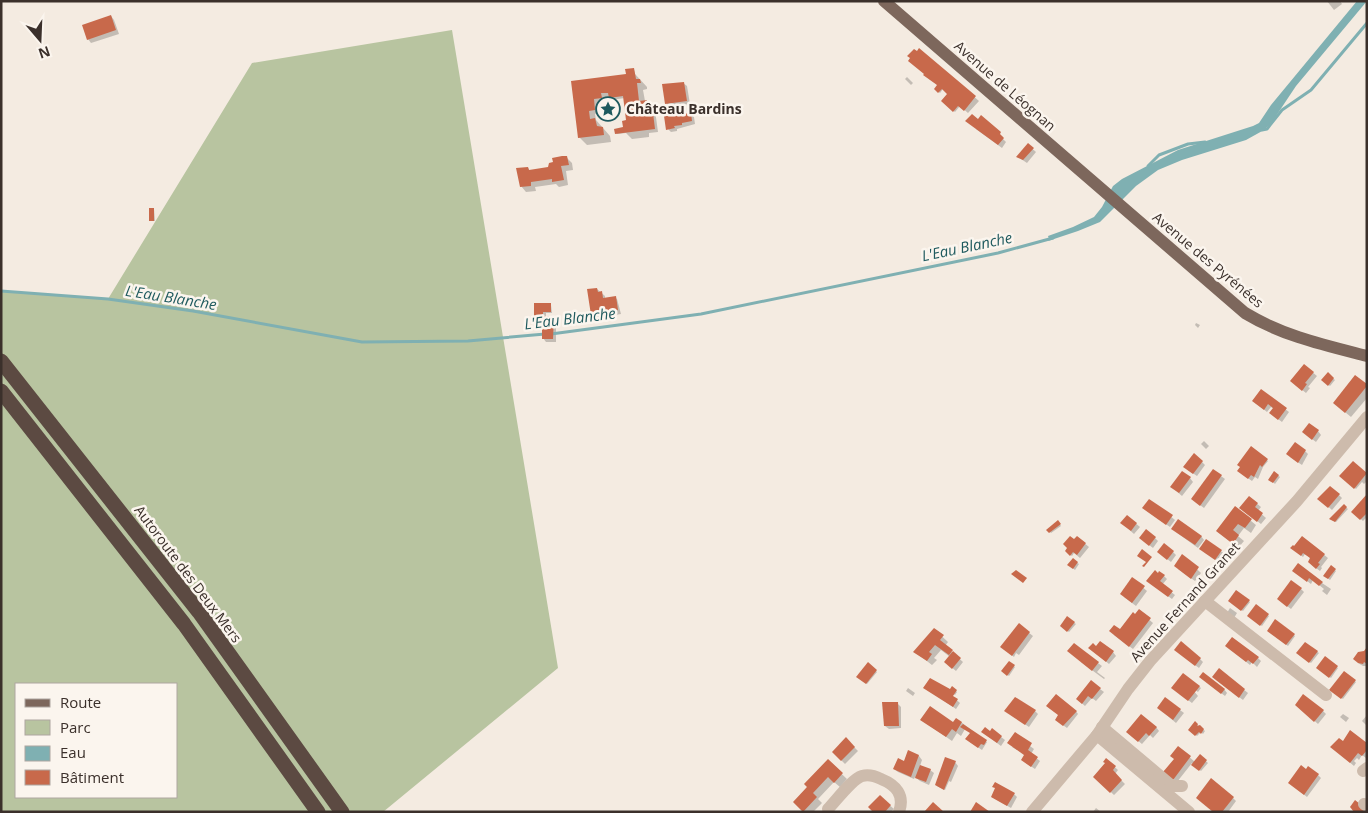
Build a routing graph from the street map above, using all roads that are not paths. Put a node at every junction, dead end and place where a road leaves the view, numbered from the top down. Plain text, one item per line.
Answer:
1 (884, 1) edge
2 (1121, 206) joint
3 (1367, 356) edge
4 (1, 361) edge
5 (1, 391) edge
6 (1367, 417) edge
7 (1205, 601) junction
8 (1326, 695) dead end
9 (1100, 731) junction
10 (1182, 786) dead end
11 (828, 809) dead end
12 (1038, 810) edge
13 (318, 812) edge
14 (342, 812) edge
15 (899, 812) edge
16 (1189, 812) edge

1 - 2 main road, Avenue de Léognan
2 - 3 main road, Avenue des Pyrénées
4 - 14 highway, Autoroute des Deux Mers
5 - 13 highway
6 - 7 street, Avenue Fernand Granet
7 - 8 street
7 - 9 street, Avenue Fernand Granet
9 - 10 street
9 - 12 street, Avenue Fernand Granet
9 - 16 street
11 - 15 street

